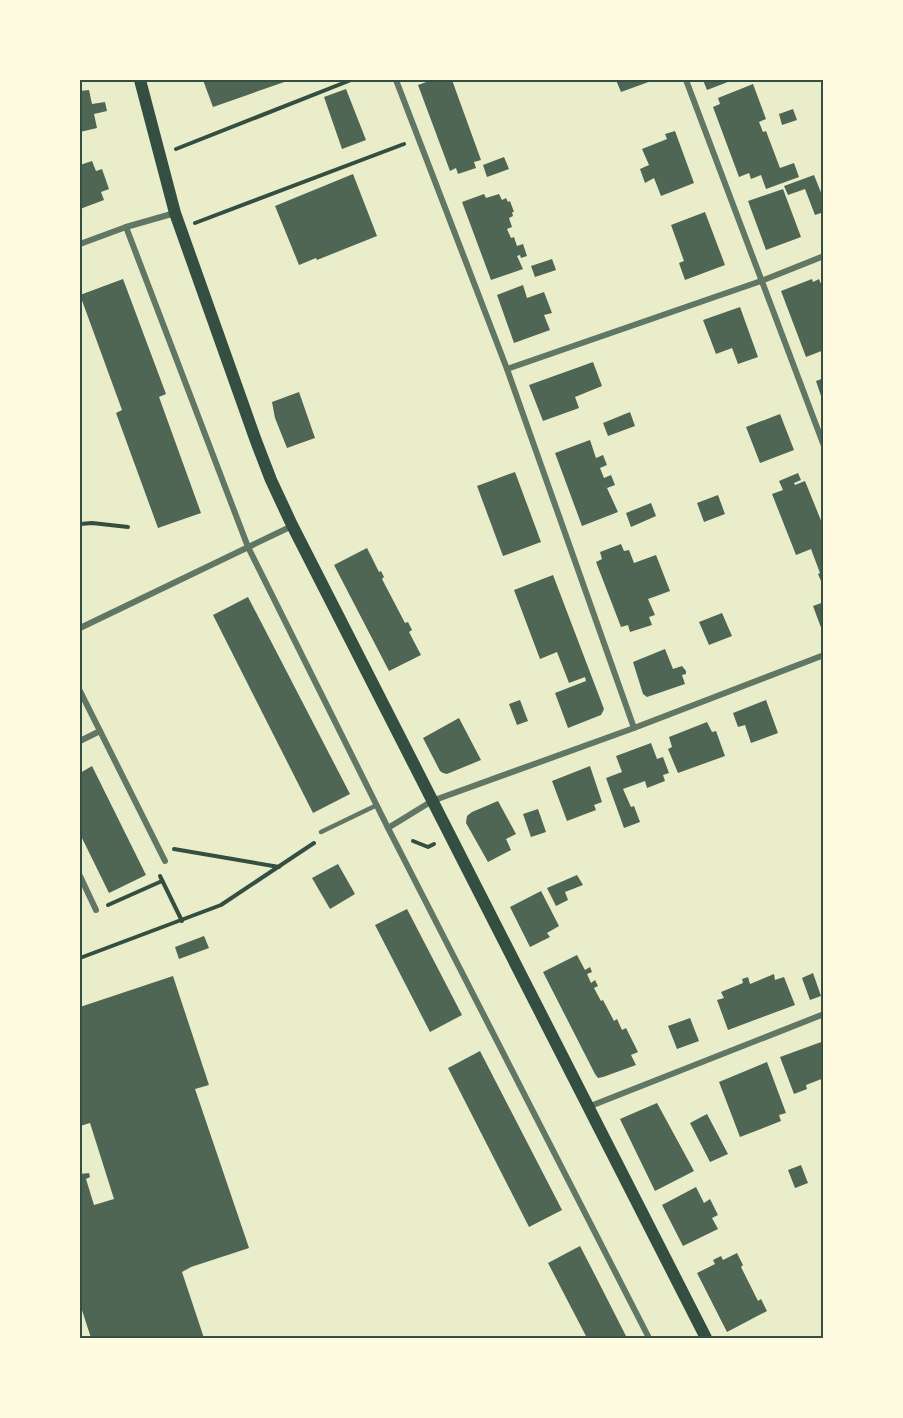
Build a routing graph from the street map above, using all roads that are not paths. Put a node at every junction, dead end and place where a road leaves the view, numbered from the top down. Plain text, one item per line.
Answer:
1 (140, 80) edge
2 (396, 80) edge
3 (686, 80) edge
4 (175, 213) junction
5 (126, 227) junction
6 (80, 244) edge
7 (824, 256) edge
8 (761, 281) junction
9 (507, 369) junction
10 (824, 446) edge
11 (292, 525) junction
12 (248, 547) junction
13 (80, 628) edge
14 (824, 655) edge
15 (80, 691) edge
16 (634, 728) junction
17 (100, 731) junction
18 (80, 741) edge
19 (432, 801) junction
20 (376, 805) junction
21 (388, 828) junction
22 (321, 832) road end
23 (165, 861) dead end
24 (80, 876) edge
25 (96, 910) road end
26 (824, 1014) edge
27 (588, 1107) junction
28 (649, 1338) edge
29 (706, 1338) edge

1 - 4 main road
2 - 9 street
3 - 8 street
4 - 5 street
4 - 11 main road
5 - 6 street
5 - 12 street
7 - 8 street
8 - 9 street
8 - 10 street
9 - 16 street
11 - 12 street
11 - 19 main road
12 - 13 street
12 - 20 street
14 - 16 street
15 - 17 street
16 - 19 street
17 - 18 street
17 - 23 street
19 - 21 street
19 - 27 main road
20 - 21 street
20 - 22 lane
21 - 28 street
24 - 25 street
26 - 27 street
27 - 29 main road

